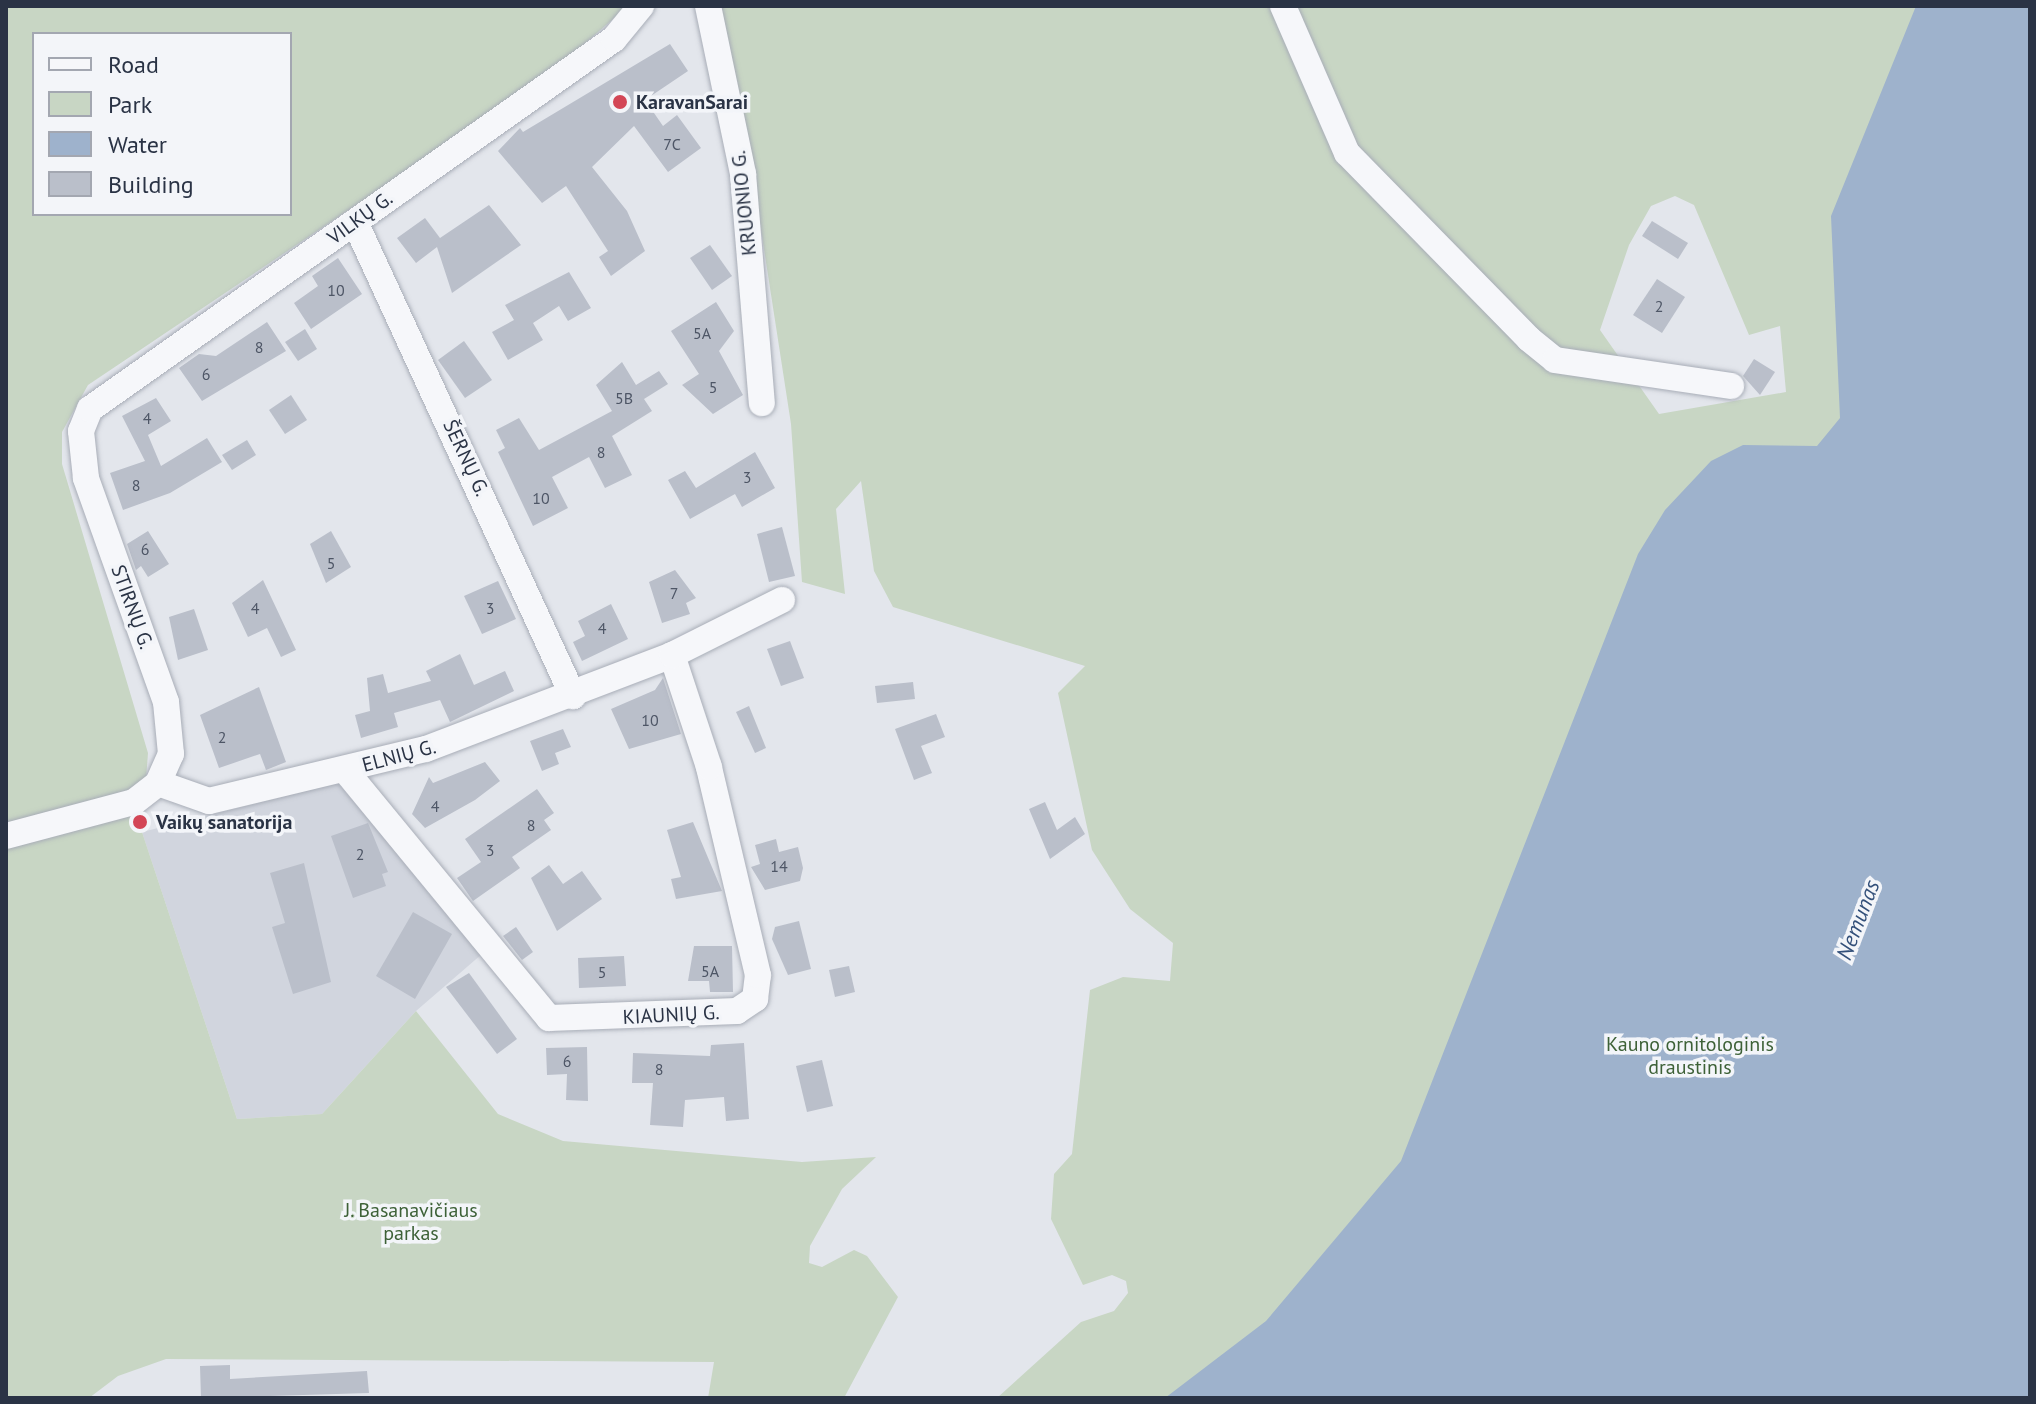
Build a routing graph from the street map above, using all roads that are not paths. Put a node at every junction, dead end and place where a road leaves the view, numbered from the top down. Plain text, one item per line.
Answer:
1 (641, 6) edge
2 (708, 6) edge
3 (1283, 6) edge
4 (355, 222) junction
5 (1731, 386) dead end
6 (762, 403) dead end
7 (81, 431) joint
8 (782, 600) dead end
9 (672, 655) junction
10 (573, 696) junction
11 (345, 770) junction
12 (158, 783) junction
13 (6, 836) edge

1 - 4 street, VILKŲ G.
2 - 6 street, KRUONIO G.
3 - 5 street
4 - 7 street, VILKŲ G.
4 - 10 street, ŠERNŲ G.
7 - 12 street, STIRNŲ G.
8 - 9 street, ELNIŲ G.
9 - 10 street, ELNIŲ G.
9 - 11 street, KIAUNIŲ G.
10 - 11 street, ELNIŲ G.
11 - 12 street, ELNIŲ G.
12 - 13 street

